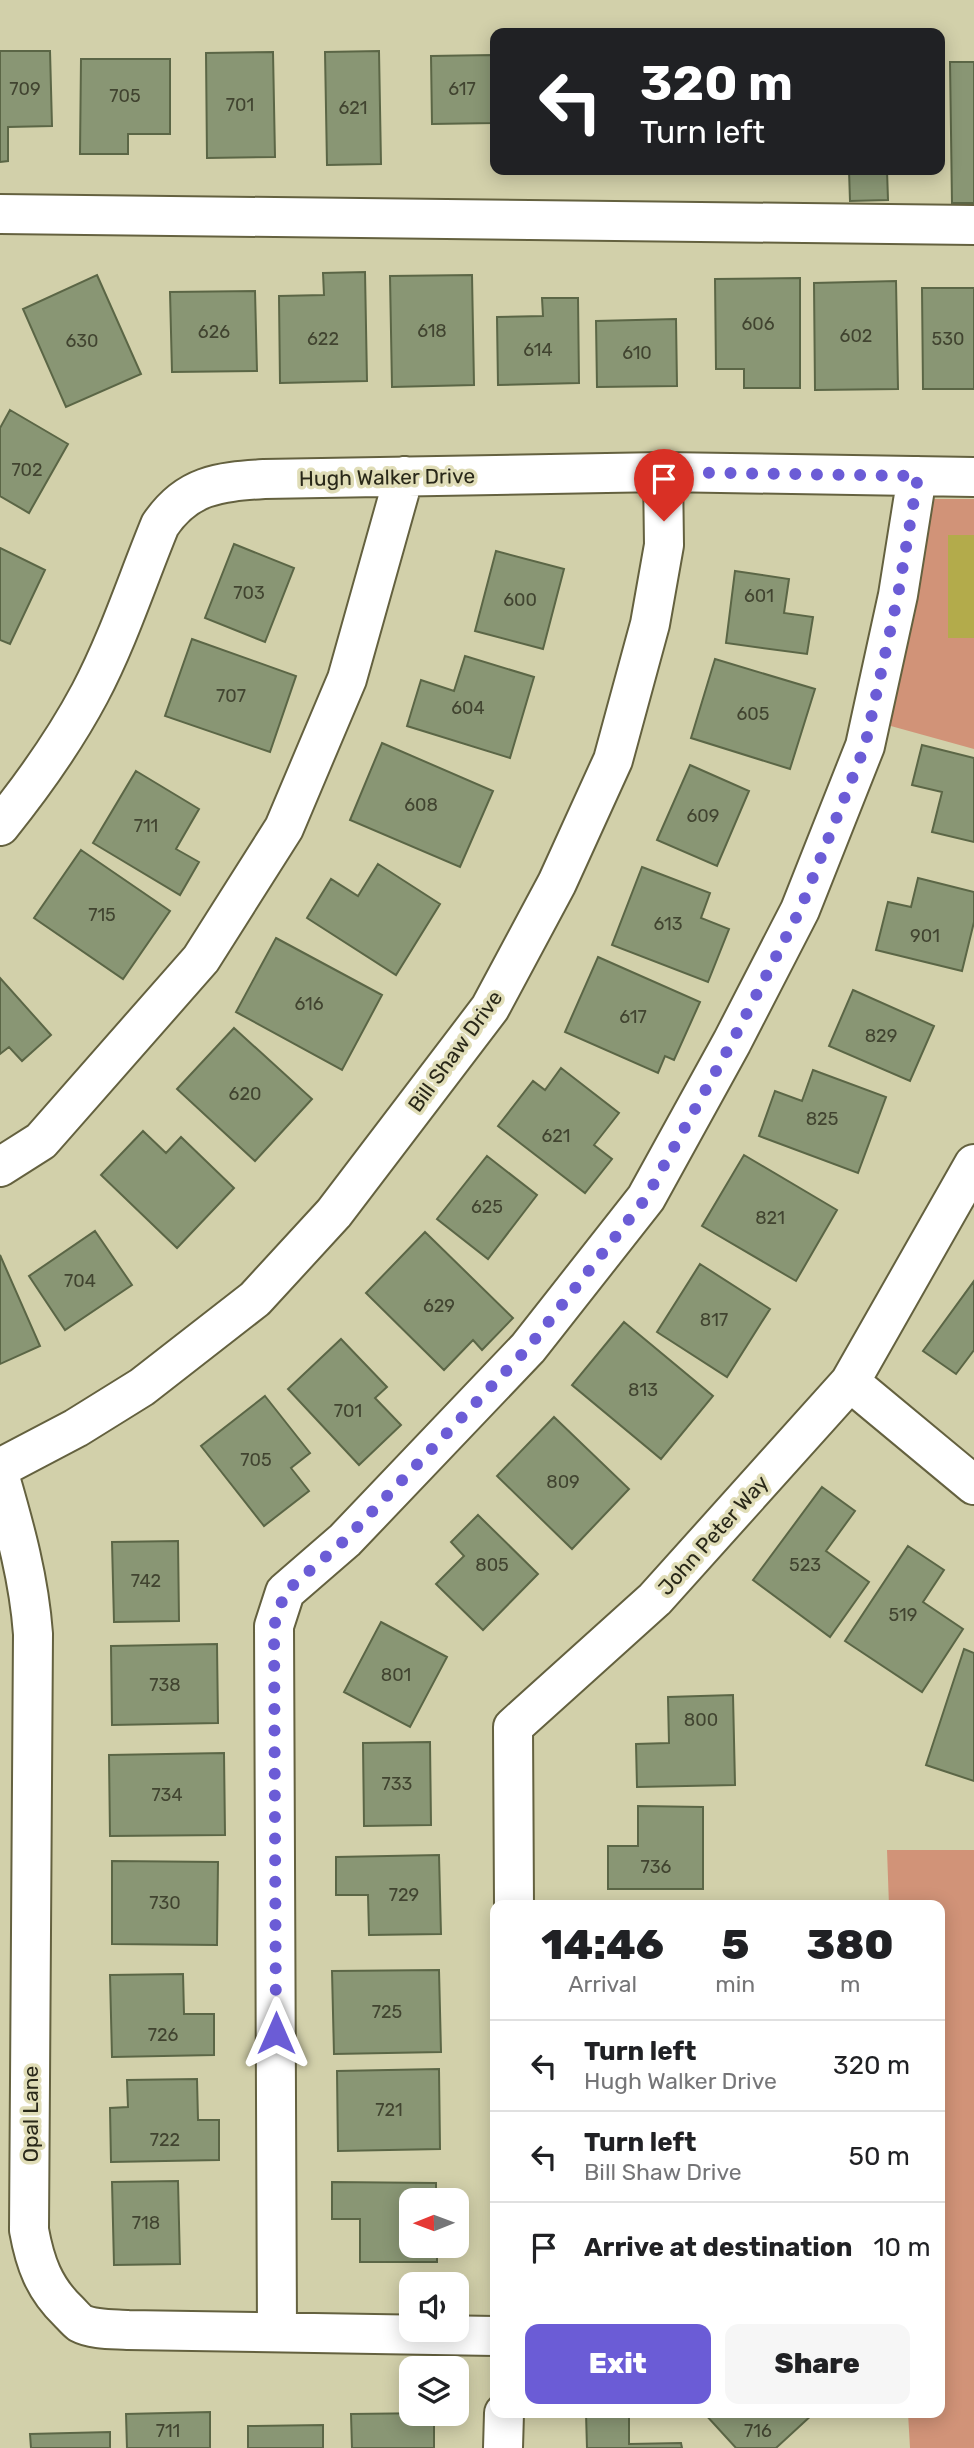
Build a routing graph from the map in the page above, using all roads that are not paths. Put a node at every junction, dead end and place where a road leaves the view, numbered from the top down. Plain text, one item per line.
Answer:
1 (0, 214) edge
2 (974, 225) edge
3 (663, 472) junction
4 (918, 476) junction
5 (404, 477) junction
6 (974, 477) edge
7 (0, 826) edge
8 (974, 1164) edge
9 (0, 1167) edge
10 (850, 1382) junction
11 (0, 1468) edge
12 (0, 1477) edge
13 (974, 1485) edge
14 (514, 1900) edge
15 (277, 2332) junction
16 (490, 2336) edge
17 (504, 2418) edge
18 (503, 2448) edge

1 - 2 street
3 - 4 street, Hugh Walker Drive
3 - 5 street, Hugh Walker Drive
3 - 11 street, Bill Shaw Drive
4 - 6 street, Hugh Walker Drive
4 - 15 street
5 - 7 street, Hugh Walker Drive
5 - 9 street
8 - 10 street, John Peter Way
10 - 13 street
10 - 14 street, John Peter Way
12 - 15 street, Opal Lane
15 - 16 street, Opal Lane
17 - 18 street

